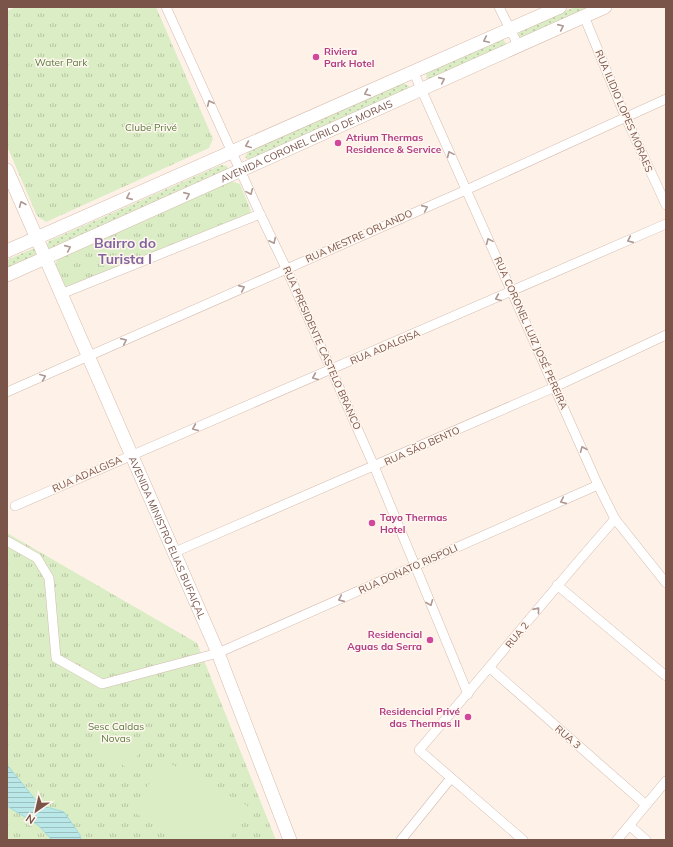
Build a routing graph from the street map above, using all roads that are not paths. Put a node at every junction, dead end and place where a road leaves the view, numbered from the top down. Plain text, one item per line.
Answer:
1 (166, 7) edge
2 (499, 7) edge
3 (560, 7) edge
4 (605, 7) edge
5 (584, 16) junction
6 (510, 29) junction
7 (518, 45) junction
8 (414, 73) junction
9 (421, 89) junction
10 (666, 99) edge
11 (625, 116) junction
12 (232, 152) junction
13 (7, 170) edge
14 (240, 170) junction
15 (466, 190) junction
16 (666, 205) edge
17 (260, 214) junction
18 (666, 224) edge
19 (36, 238) junction
20 (7, 251) edge
21 (45, 259) junction
22 (286, 268) junction
23 (7, 275) edge
24 (512, 292) junction
25 (61, 294) junction
26 (666, 335) edge
27 (88, 357) junction
28 (331, 370) junction
29 (556, 387) junction
30 (7, 392) edge
31 (132, 454) junction
32 (374, 466) junction
33 (598, 485) junction
34 (16, 506) dead end
35 (615, 519) junction
36 (7, 541) edge
37 (175, 552) junction
38 (415, 567) junction
39 (666, 583) edge
40 (557, 585) junction
41 (218, 653) junction
42 (490, 668) junction
43 (666, 676) edge
44 (468, 694) junction
45 (451, 778) junction
46 (666, 781) edge
47 (646, 805) junction
48 (630, 826) junction
49 (290, 840) edge
50 (401, 840) edge
51 (523, 840) edge
52 (617, 840) edge
53 (646, 840) edge

12 -> 1 street, RUA PRESIDENTE CASTELO BRANCO
2 - 6 street
3 - 6 main road, AVENIDA CORONEL CIRILO DE MORAIS
4 - 5 main road, AVENIDA CORONEL CIRILO DE MORAIS
7 -> 5 main road, AVENIDA CORONEL CIRILO DE MORAIS
5 - 11 street, RUA ILIDIO LOPES MORAES
6 - 7 street
6 -> 8 main road, AVENIDA CORONEL CIRILO DE MORAIS
9 -> 7 main road, AVENIDA CORONEL CIRILO DE MORAIS
8 - 9 street, RUA CORONEL LUIZ JOSÉ PEREIRA
8 -> 12 main road, AVENIDA CORONEL CIRILO DE MORAIS
9 - 14 main road, AVENIDA CORONEL CIRILO DE MORAIS
15 -> 9 street, RUA CORONEL LUIZ JOSÉ PEREIRA
10 - 11 street, RUA MESTRE ORLANDO
11 - 15 street, RUA MESTRE ORLANDO
11 - 16 street, RUA ILIDIO LOPES MORAES
12 - 14 street, RUA PRESIDENTE CASTELO BRANCO
12 -> 19 main road, AVENIDA CORONEL CIRILO DE MORAIS
19 -> 13 main road, AVENIDA MINISTRO ELIAS BUFAIÇAL
14 -> 17 street, RUA PRESIDENTE CASTELO BRANCO
21 -> 14 main road, AVENIDA CORONEL CIRILO DE MORAIS
22 -> 15 street, RUA MESTRE ORLANDO
24 -> 15 street, RUA CORONEL LUIZ JOSÉ PEREIRA
17 -> 22 street, RUA PRESIDENTE CASTELO BRANCO
17 - 25 street
18 -> 24 street, RUA ADALGISA
19 - 20 main road, AVENIDA CORONEL CIRILO DE MORAIS
19 - 21 main road, AVENIDA MINISTRO ELIAS BUFAIÇAL
21 - 23 main road, AVENIDA CORONEL CIRILO DE MORAIS
21 - 25 main road, AVENIDA MINISTRO ELIAS BUFAIÇAL
27 -> 22 street, RUA MESTRE ORLANDO
22 - 28 street, RUA PRESIDENTE CASTELO BRANCO
24 -> 28 street, RUA ADALGISA
24 - 29 street, RUA CORONEL LUIZ JOSÉ PEREIRA
25 - 27 main road, AVENIDA MINISTRO ELIAS BUFAIÇAL
26 - 29 street, RUA SÃO BENTO
30 -> 27 street, RUA MESTRE ORLANDO
27 - 31 main road, AVENIDA MINISTRO ELIAS BUFAIÇAL
28 -> 31 street, RUA ADALGISA
28 - 32 street, RUA PRESIDENTE CASTELO BRANCO
29 - 32 street, RUA SÃO BENTO
33 -> 29 street, RUA CORONEL LUIZ JOSÉ PEREIRA
31 - 34 street, RUA ADALGISA
31 - 37 main road, AVENIDA MINISTRO ELIAS BUFAIÇAL
32 - 37 street, RUA SÃO BENTO
32 - 38 street, RUA PRESIDENTE CASTELO BRANCO
33 - 35 street, RUA CORONEL LUIZ JOSÉ PEREIRA
33 -> 38 street, RUA DONATO RISPOLI
35 - 39 street, RUA CORONEL LUIZ JOSÉ PEREIRA
35 - 40 street, RUA 2
36 - 41 street, RUA DONATO RISPOLI
37 - 41 main road, AVENIDA MINISTRO ELIAS BUFAIÇAL
38 -> 41 street, RUA DONATO RISPOLI
38 -> 44 street, RUA PRESIDENTE CASTELO BRANCO
42 -> 40 street, RUA 2
40 - 43 street
41 - 49 main road, AVENIDA MINISTRO ELIAS BUFAIÇAL
42 - 44 street, RUA 2
42 - 47 street, RUA 3
44 - 45 street, RUA 2
45 - 50 street
45 - 51 street
46 - 47 street
47 - 48 street
48 - 52 street
48 - 53 street

